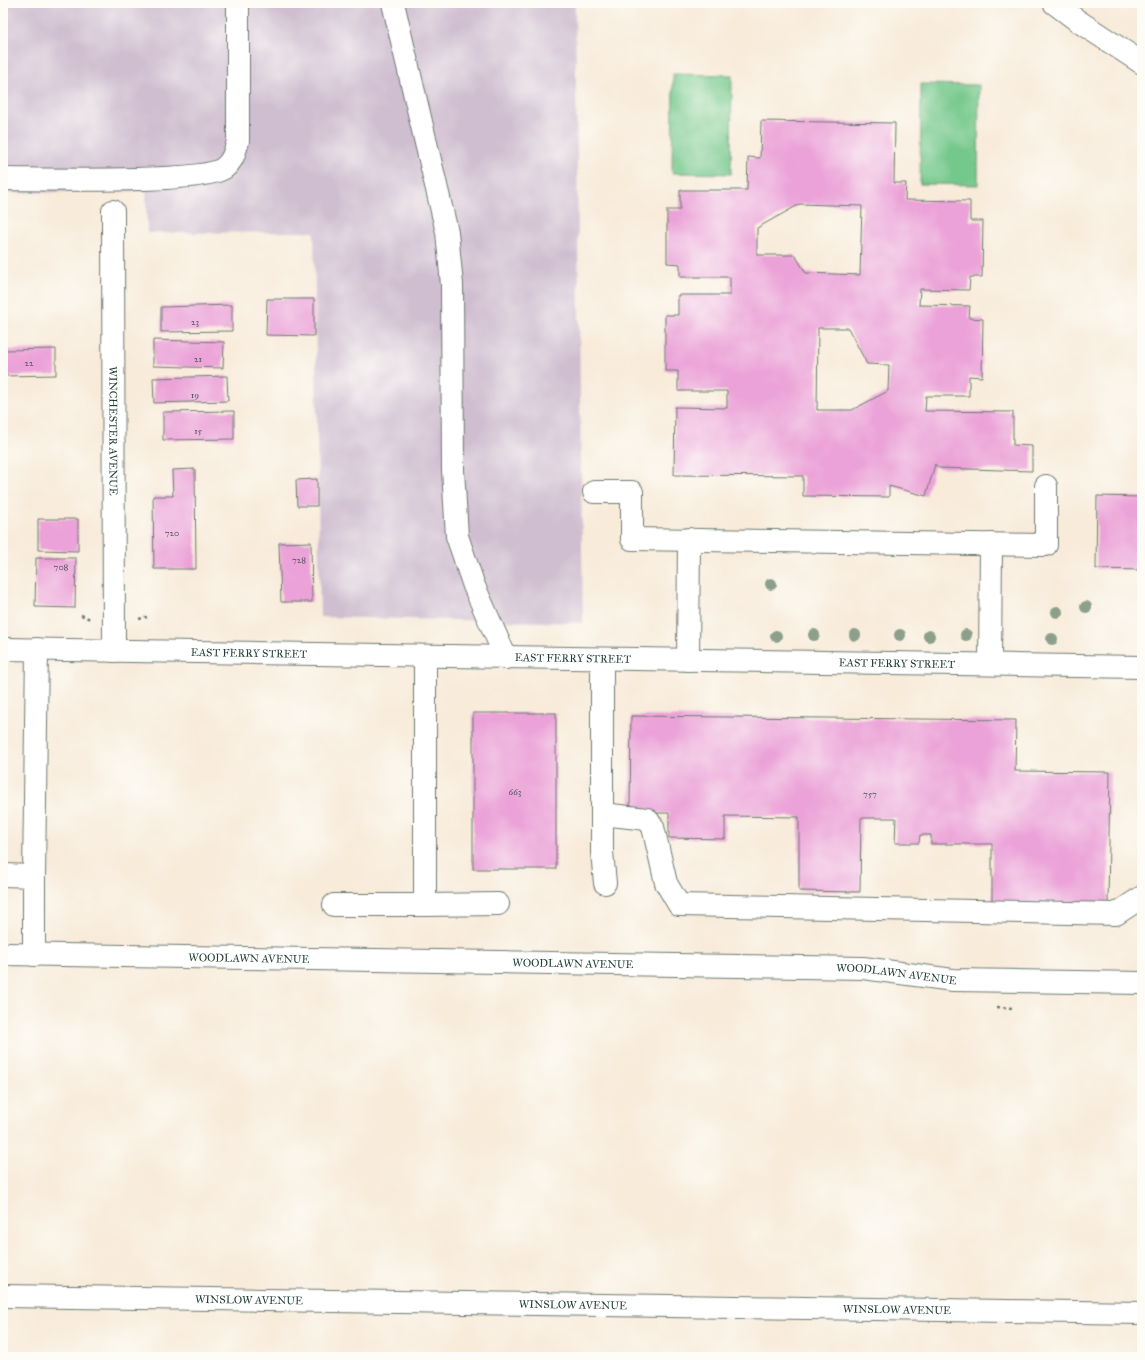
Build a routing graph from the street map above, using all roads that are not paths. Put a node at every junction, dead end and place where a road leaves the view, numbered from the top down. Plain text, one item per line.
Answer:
1 (238, 3) edge
2 (393, 3) edge
3 (1054, 3) edge
4 (1142, 63) edge
5 (3, 179) edge
6 (113, 211) dead end
7 (1046, 486) dead end
8 (594, 492) dead end
9 (689, 539) junction
10 (991, 544) junction
11 (3, 648) edge
12 (36, 649) junction
13 (114, 651) junction
14 (425, 657) junction
15 (506, 658) junction
16 (602, 659) junction
17 (688, 660) junction
18 (990, 664) junction
19 (1142, 667) edge
20 (602, 814) junction
21 (3, 875) edge
22 (34, 876) junction
23 (605, 883) dead end
24 (1142, 897) edge
25 (334, 904) dead end
26 (425, 904) junction
27 (498, 904) dead end
28 (3, 954) edge
29 (34, 955) junction
30 (1142, 983) edge
31 (3, 1296) edge
32 (1142, 1314) edge

1 - 5 street
2 - 15 street
3 - 4 street
6 - 13 street, WINCHESTER AVENUE
7 - 10 street
8 - 9 street
9 - 10 street
9 - 17 street
10 - 18 street
11 - 12 street, EAST FERRY STREET
12 - 13 street, EAST FERRY STREET
12 - 22 street
13 - 14 street, EAST FERRY STREET
14 - 15 street, EAST FERRY STREET
14 - 26 street
15 - 16 street, EAST FERRY STREET
16 - 17 street, EAST FERRY STREET
16 - 20 street
17 - 18 street, EAST FERRY STREET
18 - 19 street, EAST FERRY STREET
20 - 23 street
20 - 24 street
21 - 22 street
22 - 29 street
25 - 26 street
26 - 27 street
28 - 29 street, WOODLAWN AVENUE
29 - 30 street, WOODLAWN AVENUE
31 - 32 street, WINSLOW AVENUE

